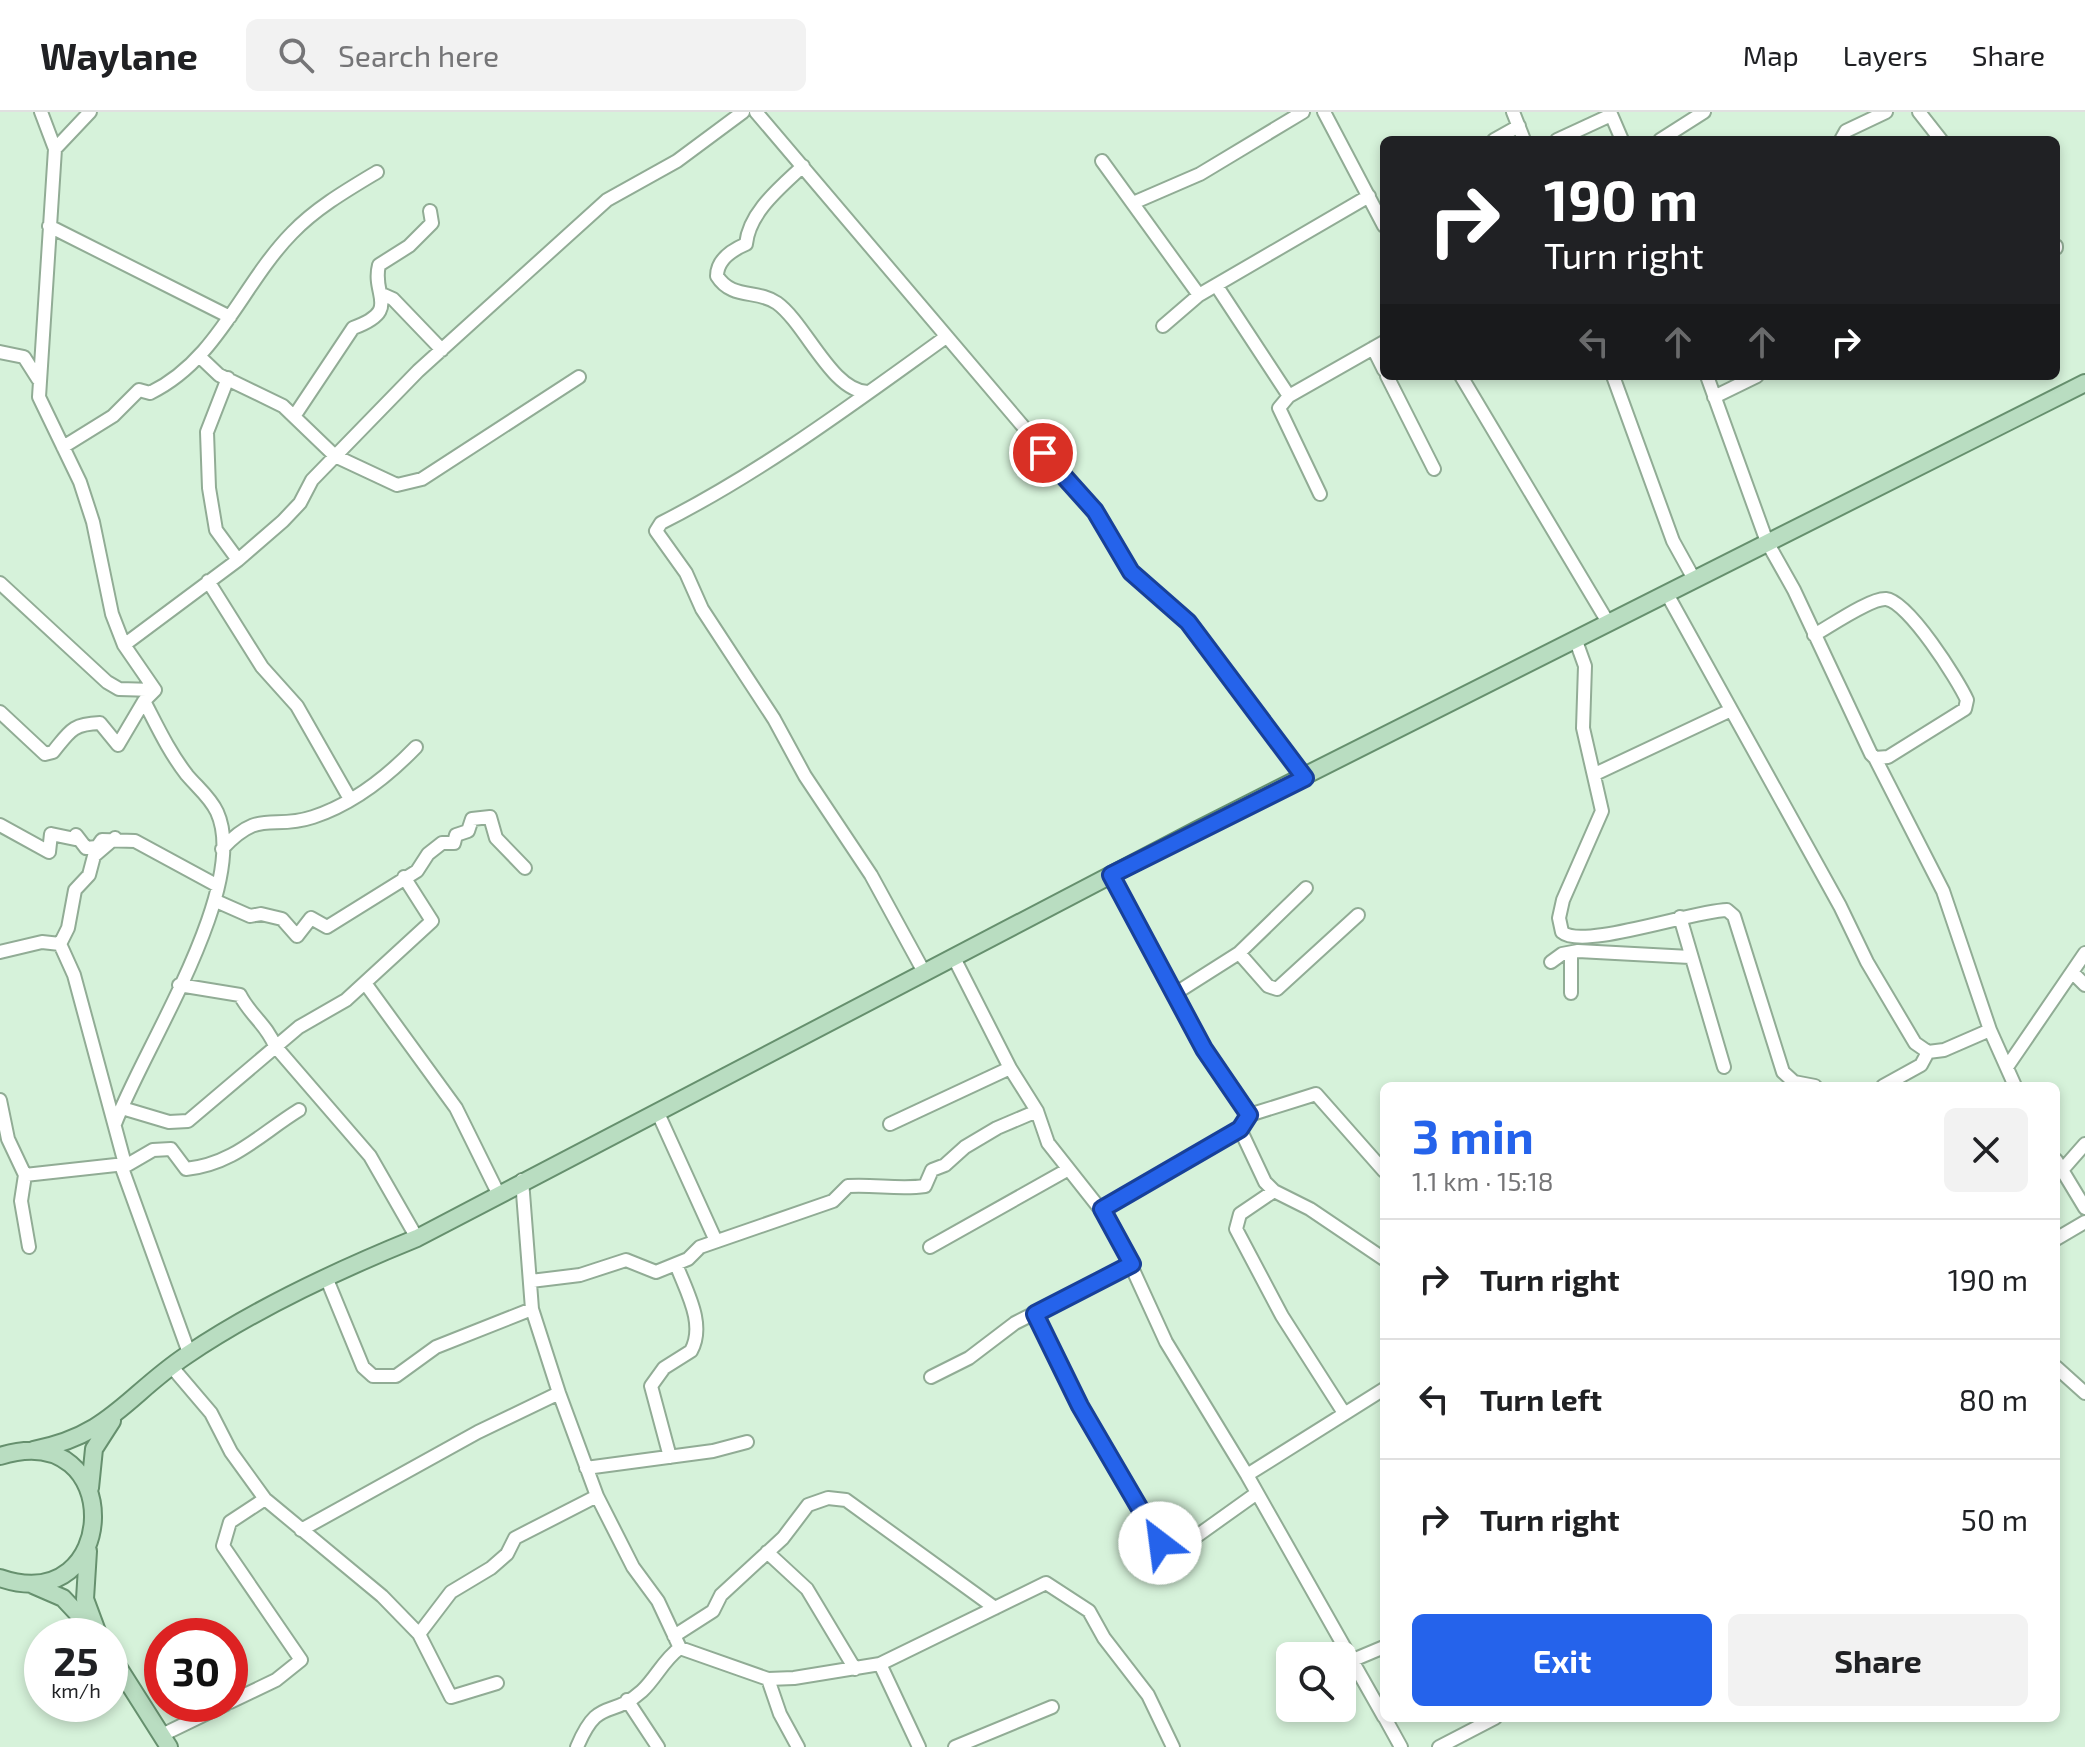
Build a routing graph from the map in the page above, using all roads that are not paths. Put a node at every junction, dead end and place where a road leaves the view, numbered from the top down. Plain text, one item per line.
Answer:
1 (41, 112) edge
2 (90, 112) edge
3 (743, 112) edge
4 (756, 112) edge
5 (1303, 112) edge
6 (1513, 112) edge
7 (1704, 112) edge
8 (1886, 112) edge
9 (1919, 112) edge
10 (1611, 113) edge
11 (1329, 114) edge
12 (1519, 126) junction
13 (1501, 136) edge
14 (1523, 136) edge
15 (1565, 136) edge
16 (1620, 136) edge
17 (1666, 136) edge
18 (1843, 136) edge
19 (1938, 136) edge
20 (55, 149) junction
21 (1102, 161) dead end
22 (803, 166) junction
23 (377, 172) dead end
24 (1380, 197) edge
25 (1370, 199) junction
26 (1133, 203) junction
27 (430, 211) dead end
28 (1380, 218) edge
29 (49, 226) junction
30 (1216, 285) junction
31 (384, 295) junction
32 (1199, 295) junction
33 (380, 309) junction
34 (406, 315) junction
35 (230, 317) junction
36 (1163, 326) dead end
37 (946, 337) junction
38 (1378, 345) edge
39 (442, 350) junction
40 (0, 352) edge
41 (199, 356) junction
42 (579, 377) dead end
43 (228, 378) junction
44 (38, 379) junction
45 (1389, 380) edge
46 (1463, 380) edge
47 (1614, 380) edge
48 (1708, 380) edge
49 (1749, 380) edge
50 (2085, 383) edge
51 (868, 392) junction
52 (1289, 396) junction
53 (1714, 397) junction
54 (295, 415) junction
55 (63, 447) junction
56 (335, 456) junction
57 (1434, 469) dead end
58 (1320, 494) dead end
59 (1767, 542) junction
60 (238, 560) junction
61 (1694, 579) junction
62 (208, 581) junction
63 (0, 583) edge
64 (1667, 594) junction
65 (1609, 624) junction
66 (1814, 635) junction
67 (1576, 641) junction
68 (124, 645) junction
69 (155, 690) junction
70 (144, 701) junction
71 (1731, 710) junction
72 (0, 712) edge
73 (416, 747) dead end
74 (1875, 758) junction
75 (1595, 774) junction
76 (1305, 778) junction
77 (350, 799) junction
78 (0, 825) edge
79 (115, 838) junction
80 (222, 849) junction
81 (525, 868) dead end
82 (1111, 875) junction
83 (404, 877) junction
84 (218, 886) junction
85 (1306, 888) dead end
86 (216, 901) junction
87 (1358, 915) dead end
88 (1680, 917) junction
89 (60, 944) junction
90 (0, 952) edge
91 (1239, 953) junction
92 (1571, 953) junction
93 (2085, 953) edge
94 (1690, 957) junction
95 (954, 958) junction
96 (1551, 962) dead end
97 (924, 972) junction
98 (2072, 972) junction
99 (365, 983) junction
100 (179, 985) junction
101 (2085, 985) edge
102 (1176, 993) junction
103 (1571, 993) dead end
104 (1990, 1030) junction
105 (275, 1046) junction
106 (1928, 1052) junction
107 (1724, 1067) dead end
108 (2007, 1067) junction
109 (1010, 1068) junction
110 (1794, 1082) edge
111 (1890, 1082) edge
112 (2013, 1082) edge
113 (0, 1100) edge
114 (122, 1108) junction
115 (299, 1110) dead end
116 (657, 1111) junction
117 (1037, 1111) junction
118 (1249, 1115) junction
119 (890, 1124) dead end
120 (115, 1125) junction
121 (1240, 1129) junction
122 (2085, 1144) edge
123 (2060, 1163) edge
124 (124, 1166) junction
125 (1380, 1166) edge
126 (2060, 1166) edge
127 (1067, 1170) junction
128 (25, 1175) junction
129 (522, 1180) junction
130 (1274, 1191) junction
131 (498, 1193) junction
132 (2085, 1208) edge
133 (1102, 1209) junction
134 (2085, 1222) edge
135 (2060, 1237) edge
136 (417, 1238) junction
137 (716, 1241) junction
138 (29, 1247) dead end
139 (930, 1247) dead end
140 (1380, 1256) edge
141 (676, 1264) junction
142 (1132, 1264) junction
143 (326, 1277) junction
144 (531, 1281) junction
145 (532, 1309) junction
146 (1035, 1314) junction
147 (189, 1353) junction
148 (171, 1366) junction
149 (2060, 1371) edge
150 (931, 1377) dead end
151 (1380, 1391) edge
152 (559, 1393) junction
153 (2085, 1393) edge
154 (118, 1413) junction
155 (1344, 1413) junction
156 (747, 1442) dead end
157 (0, 1449) edge
158 (25, 1450) junction
159 (0, 1456) edge
160 (670, 1457) junction
161 (586, 1468) junction
162 (1247, 1475) junction
163 (90, 1490) junction
164 (1257, 1493) junction
165 (597, 1496) junction
166 (265, 1499) junction
167 (301, 1530) junction
168 (89, 1547) junction
169 (767, 1552) junction
170 (4, 1581) edge
171 (33, 1585) junction
172 (995, 1608) junction
173 (82, 1618) edge
174 (92, 1618) edge
175 (419, 1634) junction
176 (677, 1642) junction
177 (1343, 1642) edge
178 (1380, 1649) edge
179 (1356, 1659) edge
180 (880, 1664) junction
181 (1356, 1666) edge
182 (855, 1669) junction
183 (768, 1679) junction
184 (128, 1682) edge
185 (497, 1683) dead end
186 (248, 1693) edge
187 (627, 1700) junction
188 (1052, 1707) dead end
189 (1380, 1711) edge
190 (196, 1722) edge
191 (1386, 1722) edge
192 (1487, 1722) edge
193 (165, 1741) edge
194 (577, 1747) edge
195 (658, 1747) edge
196 (798, 1747) edge
197 (919, 1747) edge
198 (955, 1747) edge
199 (1173, 1747) edge
200 (1401, 1747) edge
201 (1439, 1747) edge

1 - 20 street
2 - 20 street
3 - 39 street
4 - 22 street
5 - 26 street
6 - 12 street
7 - 17 street
8 - 18 street
9 - 19 street
10 - 15 street
10 - 16 street
11 - 25 street
12 - 13 street
12 - 14 street
20 - 29 street
21 - 26 street
22 - 37 street
22 - 51 street
23 - 35 street
24 - 25 street
25 - 28 street
25 - 30 street
26 - 32 street
27 - 31 street
29 - 35 street
29 - 44 street
30 - 32 street
30 - 52 street
31 - 33 street
31 - 34 street
32 - 36 street
33 - 34 street
33 - 54 street
34 - 39 street
35 - 41 street
37 - 51 street
37 - 76 street
38 - 52 street
39 - 56 street
40 - 44 street
41 - 43 street
41 - 55 street
42 - 56 street
43 - 54 street
43 - 60 street
44 - 55 street
45 - 57 street
46 - 65 street
47 - 61 street
48 - 53 street
49 - 53 street
50 - 59 main road
51 - 97 street
52 - 58 street
53 - 59 street
54 - 56 street
55 - 68 street
56 - 60 street
59 - 61 main road
59 - 66 street
60 - 62 street
61 - 64 main road
62 - 68 street
62 - 77 street
63 - 69 street
64 - 65 main road
64 - 71 street
65 - 67 main road
66 - 74 street
66 - 74 street
67 - 75 street
67 - 76 main road
68 - 69 street
69 - 70 street
70 - 72 street
70 - 80 street
71 - 75 street
71 - 106 street
73 - 77 street
74 - 104 street
75 - 88 street
76 - 82 main road
77 - 80 street
78 - 79 street
79 - 84 street
79 - 89 street
80 - 84 street
81 - 83 street
82 - 95 main road
82 - 102 street
83 - 86 street
83 - 99 street
84 - 86 street
85 - 91 street
86 - 100 street
87 - 91 street
88 - 94 street
88 - 110 street
89 - 90 street
89 - 120 street
91 - 102 street
92 - 94 street
92 - 96 street
92 - 103 street
93 - 98 street
94 - 107 street
95 - 97 main road
95 - 109 street
97 - 116 main road
98 - 101 street
98 - 108 street
99 - 105 street
99 - 131 street
100 - 105 street
100 - 114 street
102 - 118 street
104 - 106 street
104 - 108 street
105 - 114 street
105 - 136 street
106 - 111 street
108 - 112 street
109 - 117 street
109 - 119 street
113 - 128 street
114 - 120 street
115 - 124 street
116 - 129 main road
116 - 137 street
117 - 127 street
117 - 137 street
118 - 121 street
118 - 125 street
120 - 124 street
121 - 130 street
121 - 133 street
122 - 123 street
124 - 128 street
124 - 147 street
126 - 132 street
127 - 133 street
127 - 139 street
128 - 138 street
129 - 131 main road
129 - 144 street
130 - 140 street
130 - 155 street
131 - 136 main road
133 - 142 street
134 - 135 street
136 - 143 main road
137 - 141 street
141 - 144 street
141 - 160 street
142 - 146 street
142 - 162 street
143 - 145 street
143 - 147 main road
144 - 145 street
145 - 152 street
146 - 150 street
146 - 164 street
147 - 148 main road
148 - 154 main road
148 - 166 street
149 - 153 street
151 - 155 street
152 - 161 street
152 - 167 street
154 - 158 main road
154 - 163 main road
155 - 162 street
156 - 160 street
157 - 158 main road
158 - 159 main road
158 - 163 main road
160 - 161 street
161 - 165 street
162 - 164 street
163 - 168 main road
164 - 177 street
165 - 175 street
165 - 176 street
166 - 167 street
166 - 186 street
167 - 175 street
168 - 171 main road
168 - 174 main road
169 - 172 street
169 - 176 street
169 - 182 street
170 - 171 main road
171 - 173 main road
172 - 180 street
172 - 199 street
175 - 185 street
176 - 183 street
176 - 187 street
178 - 179 street
180 - 182 street
180 - 197 street
181 - 189 street
182 - 183 street
183 - 196 street
184 - 193 main road
187 - 194 street
187 - 195 street
188 - 198 street
190 - 193 street
191 - 200 street
192 - 201 street

